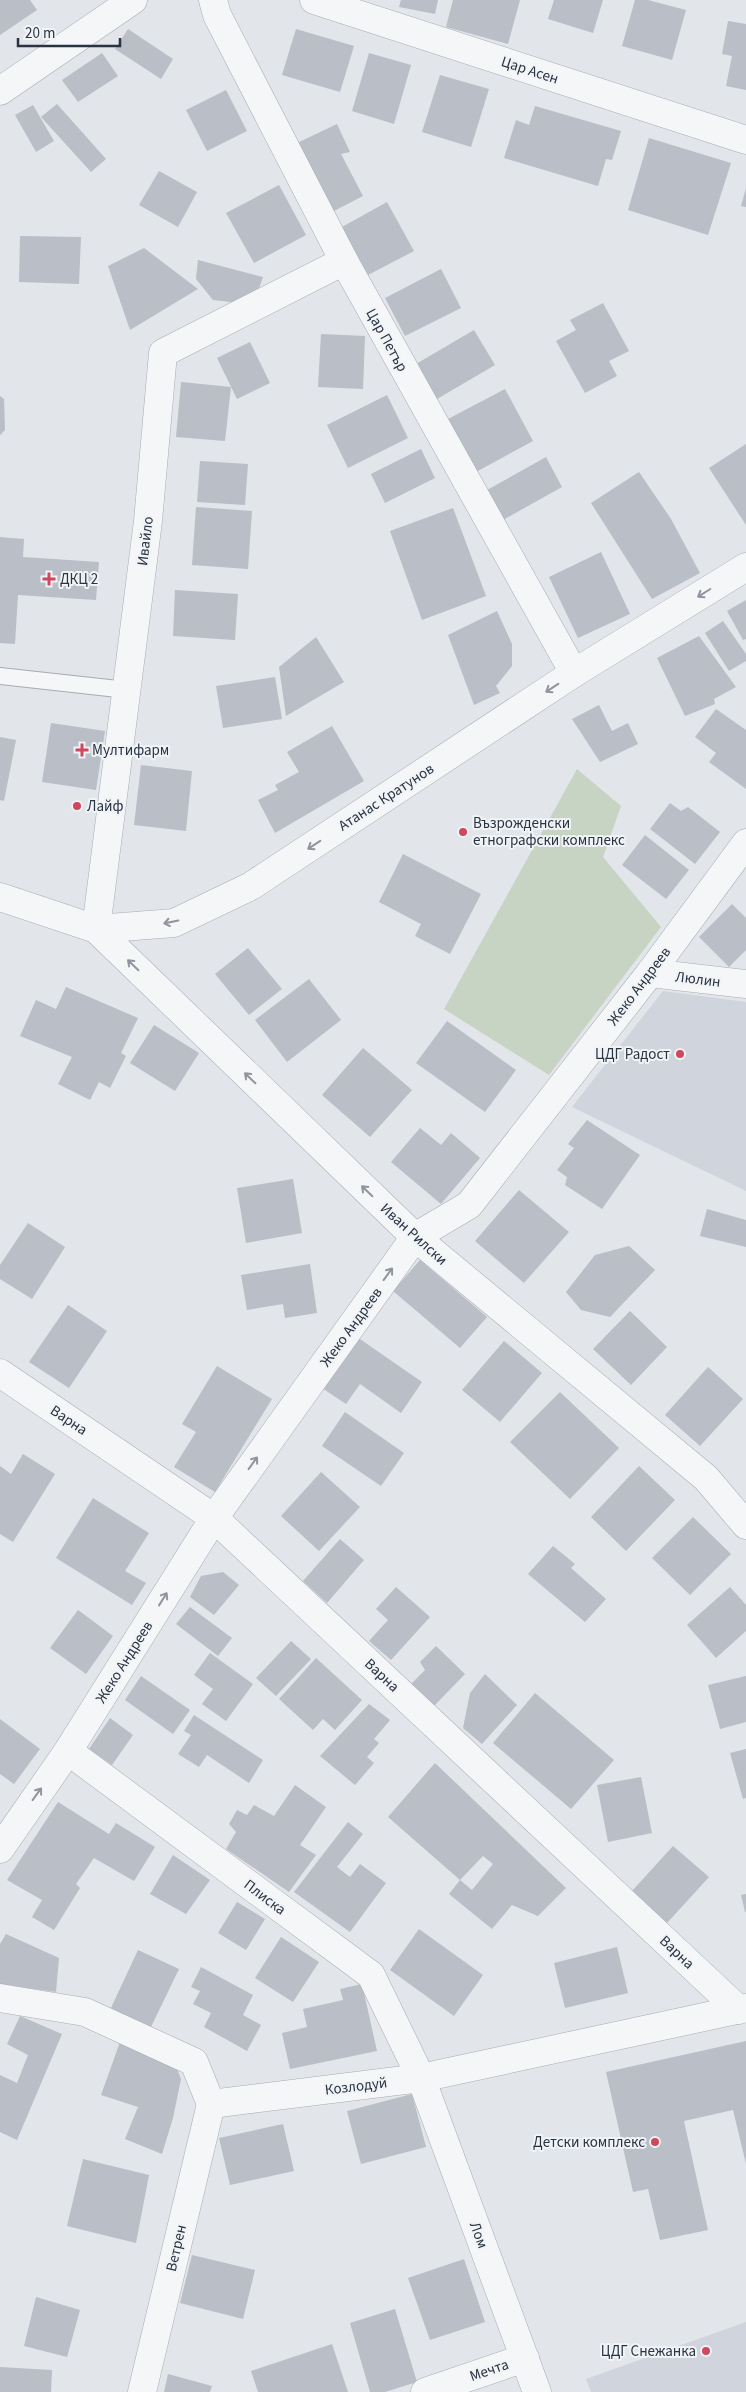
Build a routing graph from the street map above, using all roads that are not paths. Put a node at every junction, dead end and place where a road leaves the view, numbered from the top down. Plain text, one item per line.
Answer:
1 (133, 0) edge
2 (213, 0) edge
3 (314, 0) edge
4 (0, 91) edge
5 (746, 140) edge
6 (344, 261) junction
7 (746, 568) edge
8 (574, 673) junction
9 (0, 676) edge
10 (127, 690) junction
11 (746, 843) edge
12 (0, 897) edge
13 (96, 929) junction
14 (650, 973) junction
15 (746, 984) edge
16 (415, 1237) junction
17 (0, 1373) edge
18 (214, 1518) junction
19 (746, 1524) edge
20 (68, 1751) junction
21 (9, 1814) edge
22 (0, 1849) edge
23 (0, 1998) edge
24 (742, 2009) edge
25 (421, 2078) junction
26 (211, 2104) junction
27 (524, 2358) junction
28 (142, 2392) edge
29 (425, 2392) edge
30 (537, 2392) edge

1 - 4 street
2 - 6 street, Цар Петър
3 - 5 street, Цар Асен
6 - 8 street, Цар Петър
6 - 10 street, Ивайло
7 -> 8 street, Атанас Кратунов
8 -> 13 street, Атанас Кратунов
9 - 10 lane
10 - 13 street, Ивайло
11 - 14 street, Жеко Андреев
12 - 13 street, Атанас Кратунов
16 -> 13 street, Иван Рилски
14 - 15 street, Люлин
14 - 16 street, Жеко Андреев
18 -> 16 street, Жеко Андреев
16 - 19 street, Иван Рилски
17 - 18 street, Варна
20 -> 18 street, Жеко Андреев
18 - 24 street, Варна
21 -> 20 street, Жеко Андреев
20 - 25 street, Плиска
21 - 22 street, Жеко Андреев
23 - 26 street
24 - 25 street, Козлодуй
25 - 26 street, Козлодуй
25 - 27 street, Лом
26 - 28 street, Ветрен
27 - 29 street, Мечта
27 - 30 street, Лом

